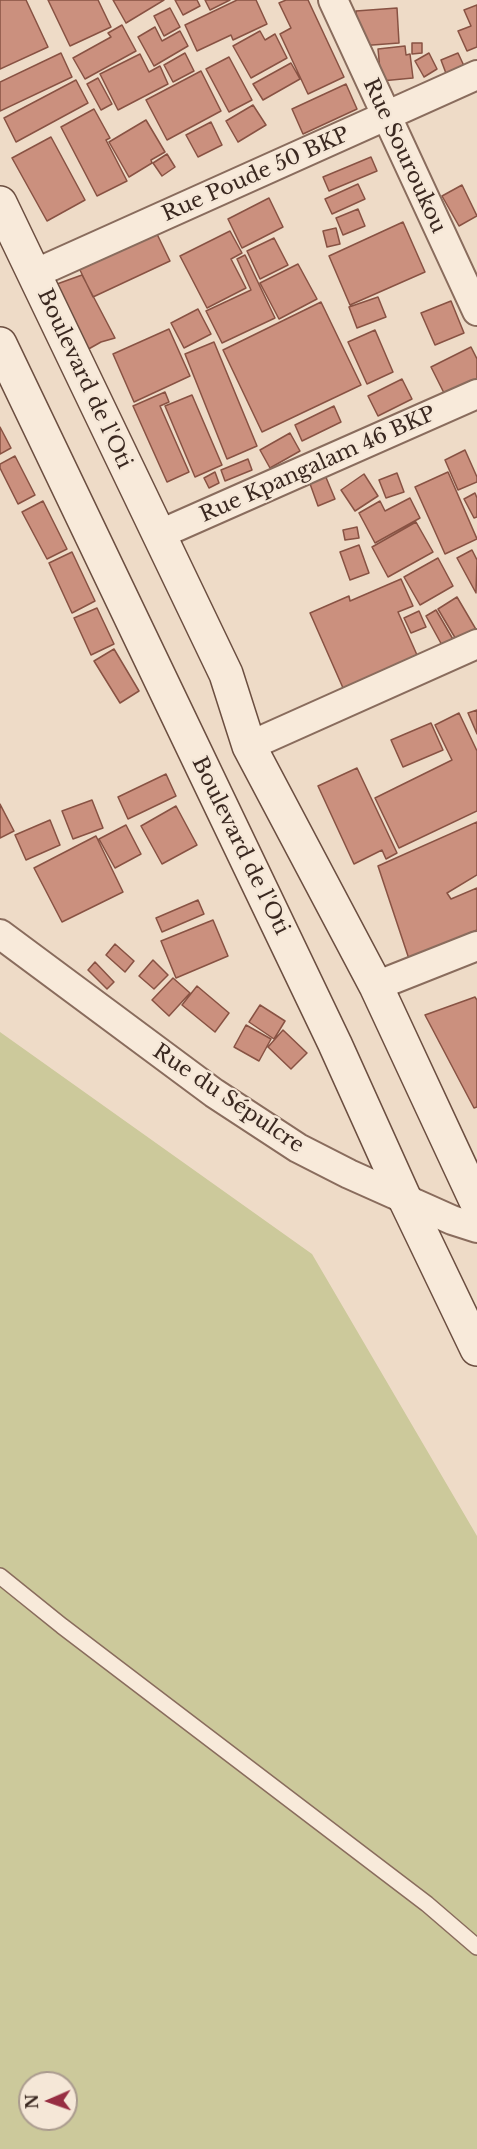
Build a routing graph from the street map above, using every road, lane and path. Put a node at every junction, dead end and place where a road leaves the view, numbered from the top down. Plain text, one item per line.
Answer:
1 (333, 0) edge
2 (477, 75) edge
3 (386, 117) junction
4 (0, 203) edge
5 (34, 274) junction
6 (477, 311) edge
7 (0, 344) edge
8 (477, 394) edge
9 (158, 536) junction
10 (477, 644) edge
11 (249, 746) junction
12 (0, 934) edge
13 (477, 946) edge
14 (376, 986) junction
15 (404, 1197) junction
16 (477, 1203) edge
17 (477, 1228) edge
18 (477, 1349) edge
19 (0, 1576) edge
20 (477, 1947) edge

1 - 3 street, Rue Souroukou
2 - 3 street, Rue Poude 50 BKP
3 - 5 street, Rue Poude 50 BKP
3 - 6 street, Rue Souroukou
4 - 5 main road, Boulevard de l'Oti
5 - 9 main road, Boulevard de l'Oti
7 - 15 main road, Boulevard de l'Oti
8 - 9 street, Rue Kpangalam 46 BKP
9 - 11 main road, Boulevard de l'Oti
10 - 11 street
11 - 14 main road, Boulevard de l'Oti
12 - 15 street, Rue du Sépulcre
13 - 14 street
14 - 16 main road, Boulevard de l'Oti
15 - 17 street, Rue du Sépulcre
15 - 18 main road, Boulevard de l'Oti
19 - 20 lane

